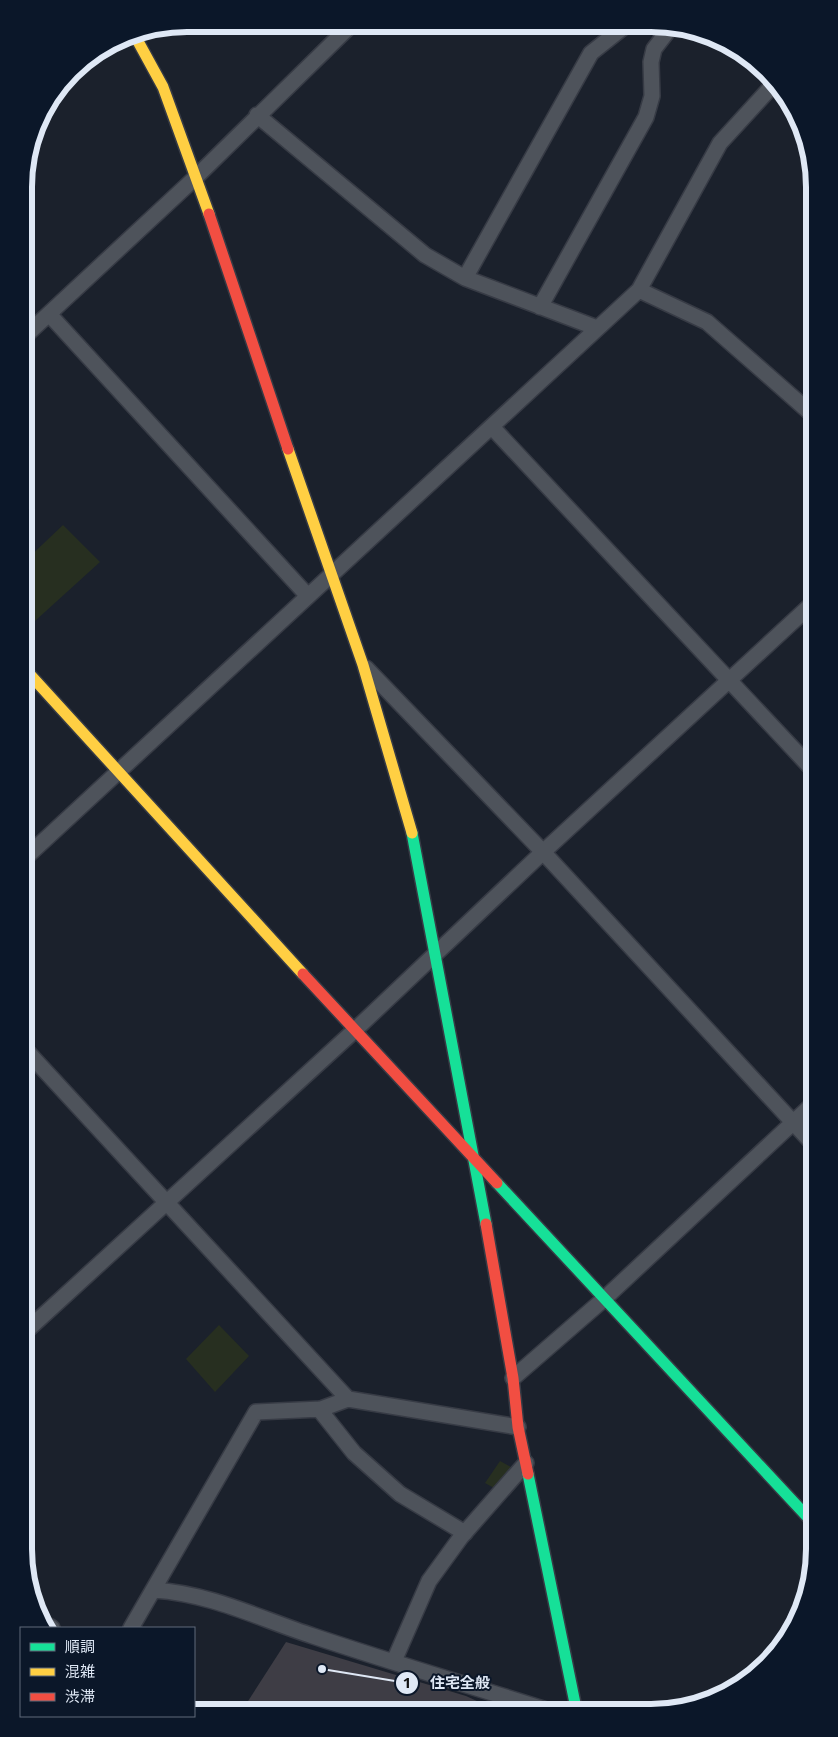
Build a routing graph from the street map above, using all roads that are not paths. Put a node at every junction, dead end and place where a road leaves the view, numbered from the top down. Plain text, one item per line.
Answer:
1 (617, 32) edge
2 (343, 33) edge
3 (666, 33) edge
4 (138, 41) edge
5 (770, 89) edge
6 (257, 115) junction
7 (196, 177) junction
8 (464, 278) junction
9 (639, 290) junction
10 (540, 307) junction
11 (49, 314) junction
12 (597, 328) junction
13 (33, 329) edge
14 (806, 409) edge
15 (492, 427) junction
16 (330, 574) junction
17 (307, 595) junction
18 (806, 610) edge
19 (363, 665) junction
20 (33, 678) edge
21 (730, 681) junction
22 (806, 762) edge
23 (118, 772) junction
24 (33, 851) edge
25 (543, 852) junction
26 (436, 953) junction
27 (354, 1030) junction
28 (32, 1057) edge
29 (805, 1111) edge
30 (793, 1123) junction
31 (805, 1136) edge
32 (474, 1157) junction
33 (166, 1202) junction
34 (604, 1299) junction
35 (32, 1325) edge
36 (513, 1378) junction
37 (348, 1399) junction
38 (319, 1409) junction
39 (518, 1427) junction
40 (526, 1463) junction
41 (805, 1514) edge
42 (465, 1532) junction
43 (154, 1590) junction
44 (132, 1627) edge
45 (394, 1661) junction
46 (528, 1704) edge
47 (575, 1704) edge

1 - 8 street
2 - 6 street
3 - 10 street
4 - 7 street
5 - 9 street
6 - 7 street
6 - 8 street
7 - 11 street
7 - 16 street
8 - 10 street
9 - 12 street
9 - 14 street
10 - 12 street
11 - 13 street
11 - 17 street
12 - 15 street
15 - 16 street
15 - 21 street
16 - 17 street
16 - 19 street
17 - 23 street
18 - 21 street
19 - 25 street
19 - 26 street
20 - 23 street
21 - 22 street
21 - 25 street
23 - 24 street
23 - 27 street
25 - 26 street
25 - 30 street
26 - 27 street
26 - 32 street
27 - 32 street
27 - 33 street
28 - 33 street
29 - 30 street
30 - 31 street
30 - 34 street
32 - 34 street
32 - 36 street
33 - 35 street
33 - 37 street
34 - 36 street
34 - 41 street
36 - 39 street
37 - 38 street
37 - 39 street
38 - 42 street
38 - 43 street
39 - 40 street
40 - 42 street
40 - 47 street
42 - 45 street
43 - 44 street
43 - 45 street
45 - 46 street

